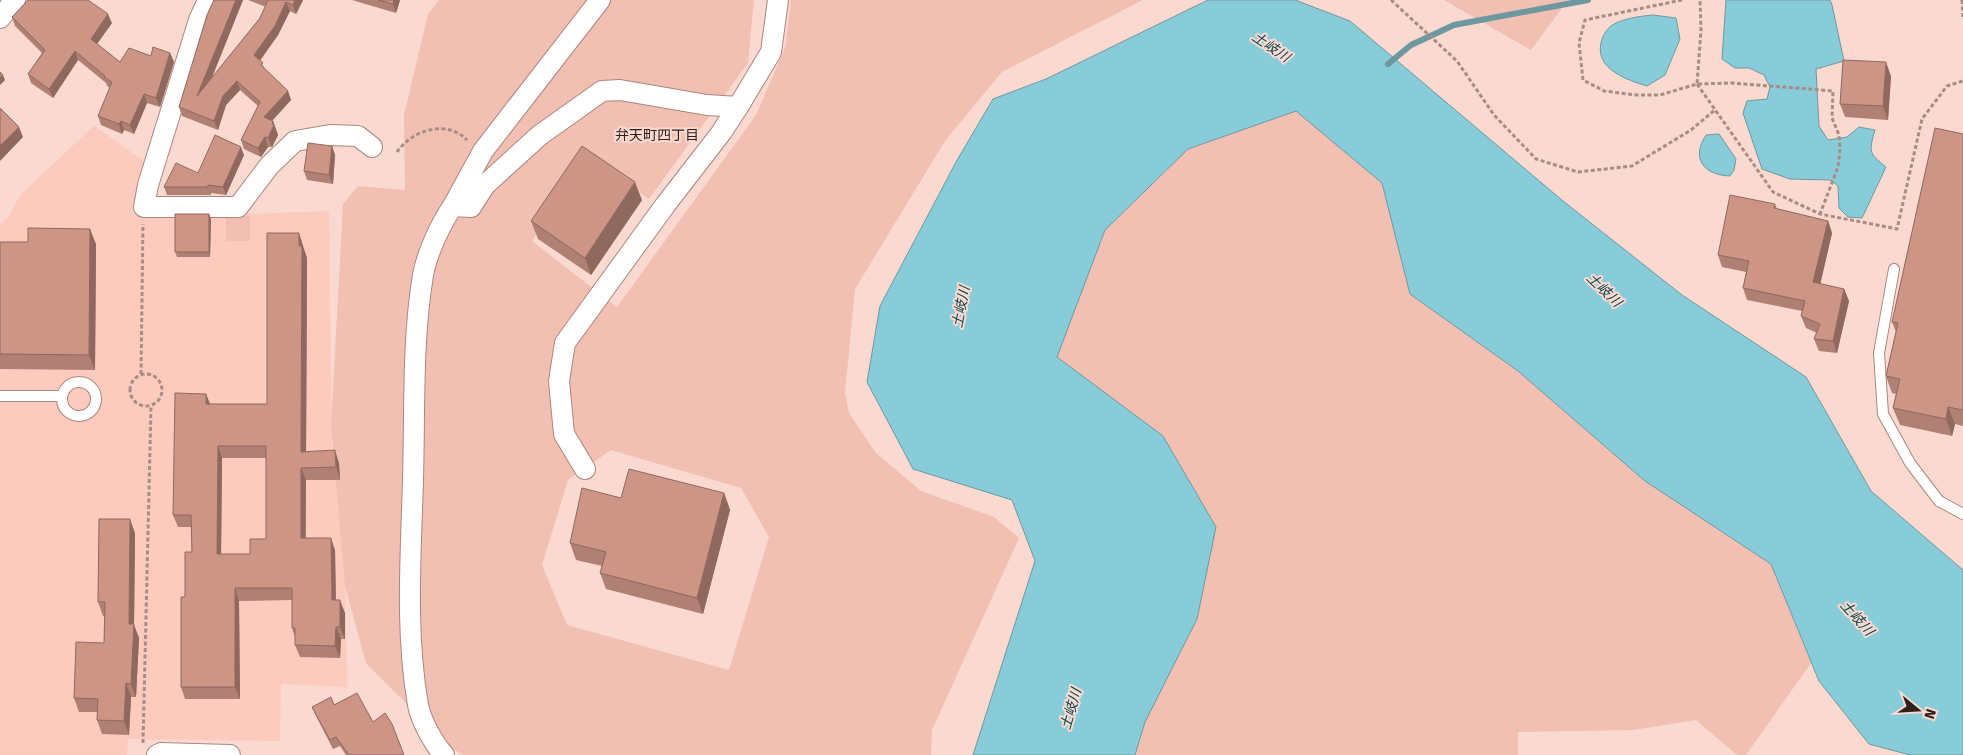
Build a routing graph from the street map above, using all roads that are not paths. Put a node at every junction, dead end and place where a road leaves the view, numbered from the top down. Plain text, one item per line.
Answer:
1 (16, 0) edge
2 (208, 0) edge
3 (600, 0) edge
4 (778, 0) edge
5 (0, 18) edge
6 (738, 106) junction
7 (372, 147) dead end
8 (453, 206) junction
9 (1894, 269) dead end
10 (0, 396) edge
11 (62, 396) dead end
12 (585, 469) dead end
13 (1963, 514) edge
14 (151, 752) edge
15 (230, 755) edge
16 (444, 755) edge

1 - 5 street
2 - 7 street
3 - 8 street
4 - 6 street
6 - 8 street
6 - 12 street
8 - 16 street
9 - 13 lane
10 - 11 lane
14 - 15 street

